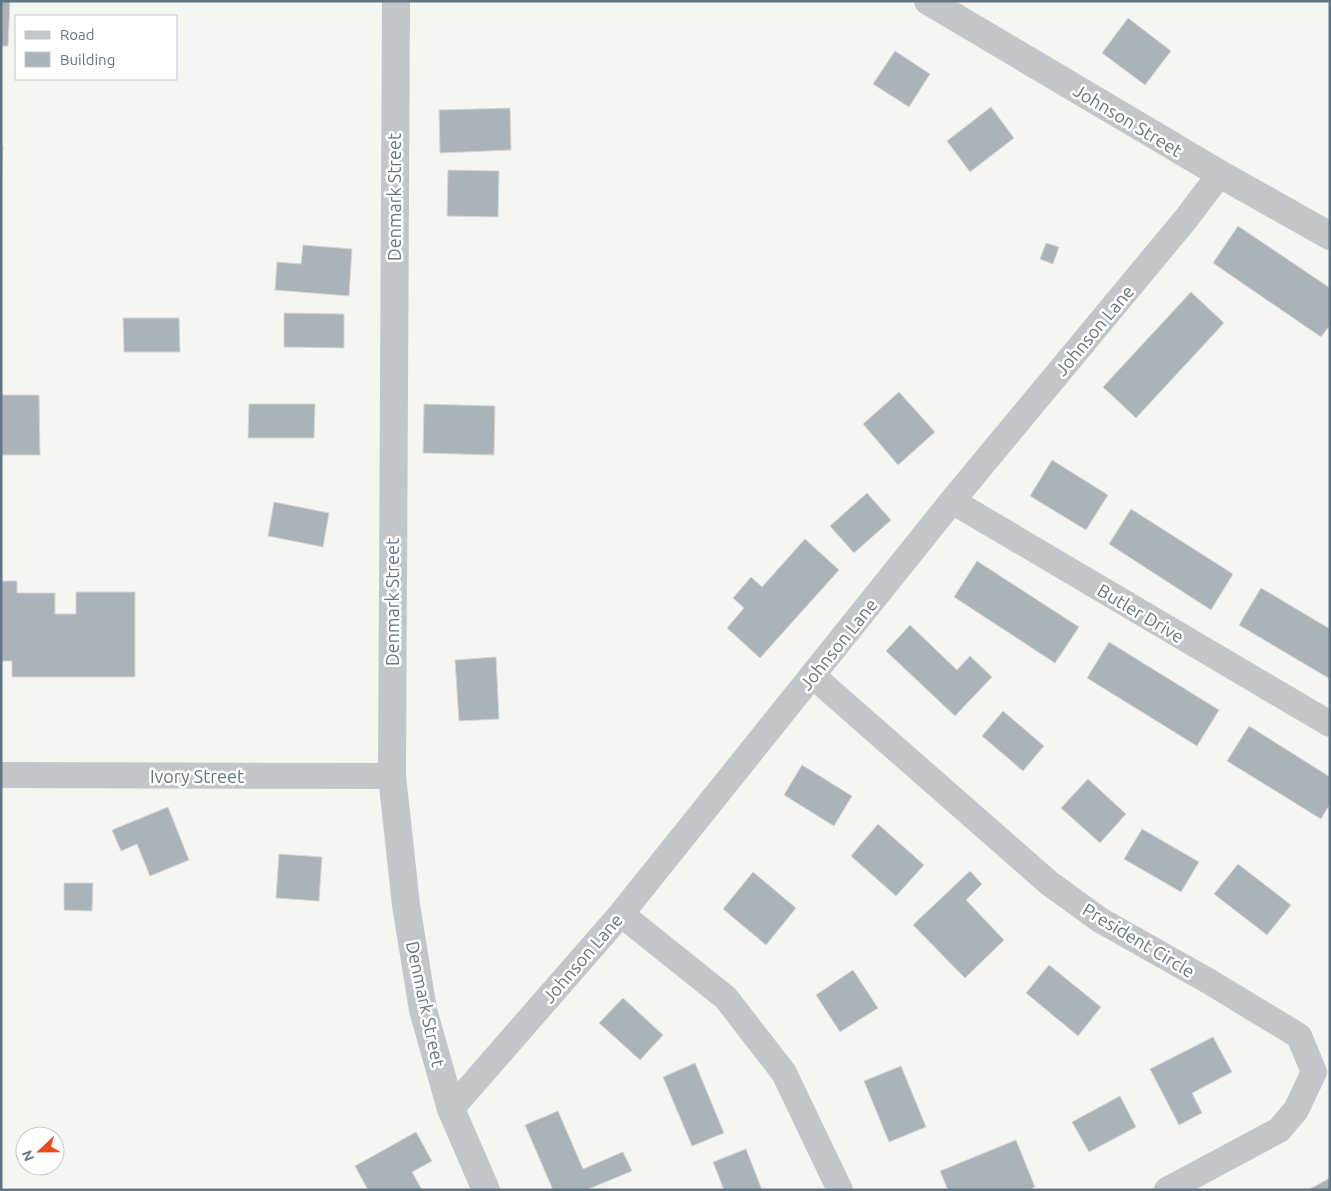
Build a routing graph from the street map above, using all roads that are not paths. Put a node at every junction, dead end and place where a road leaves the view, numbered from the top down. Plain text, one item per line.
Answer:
1 (396, 1) edge
2 (928, 1) edge
3 (1220, 174) junction
4 (1330, 236) edge
5 (952, 501) junction
6 (813, 676) junction
7 (1330, 724) edge
8 (1, 775) edge
9 (392, 776) junction
10 (621, 914) junction
11 (451, 1109) junction
12 (486, 1190) edge
13 (840, 1190) edge
14 (1168, 1190) edge

1 - 9 street, Denmark Street
2 - 3 street, Johnson Street
3 - 4 street, Johnson Street
3 - 5 street, Johnson Lane
5 - 6 street, Johnson Lane
5 - 7 street, Butler Drive
6 - 10 street, Johnson Lane
6 - 14 street, President Circle
8 - 9 street, Ivory Street
9 - 11 street, Denmark Street
10 - 11 street, Johnson Lane
10 - 13 street
11 - 12 street, Denmark Street

